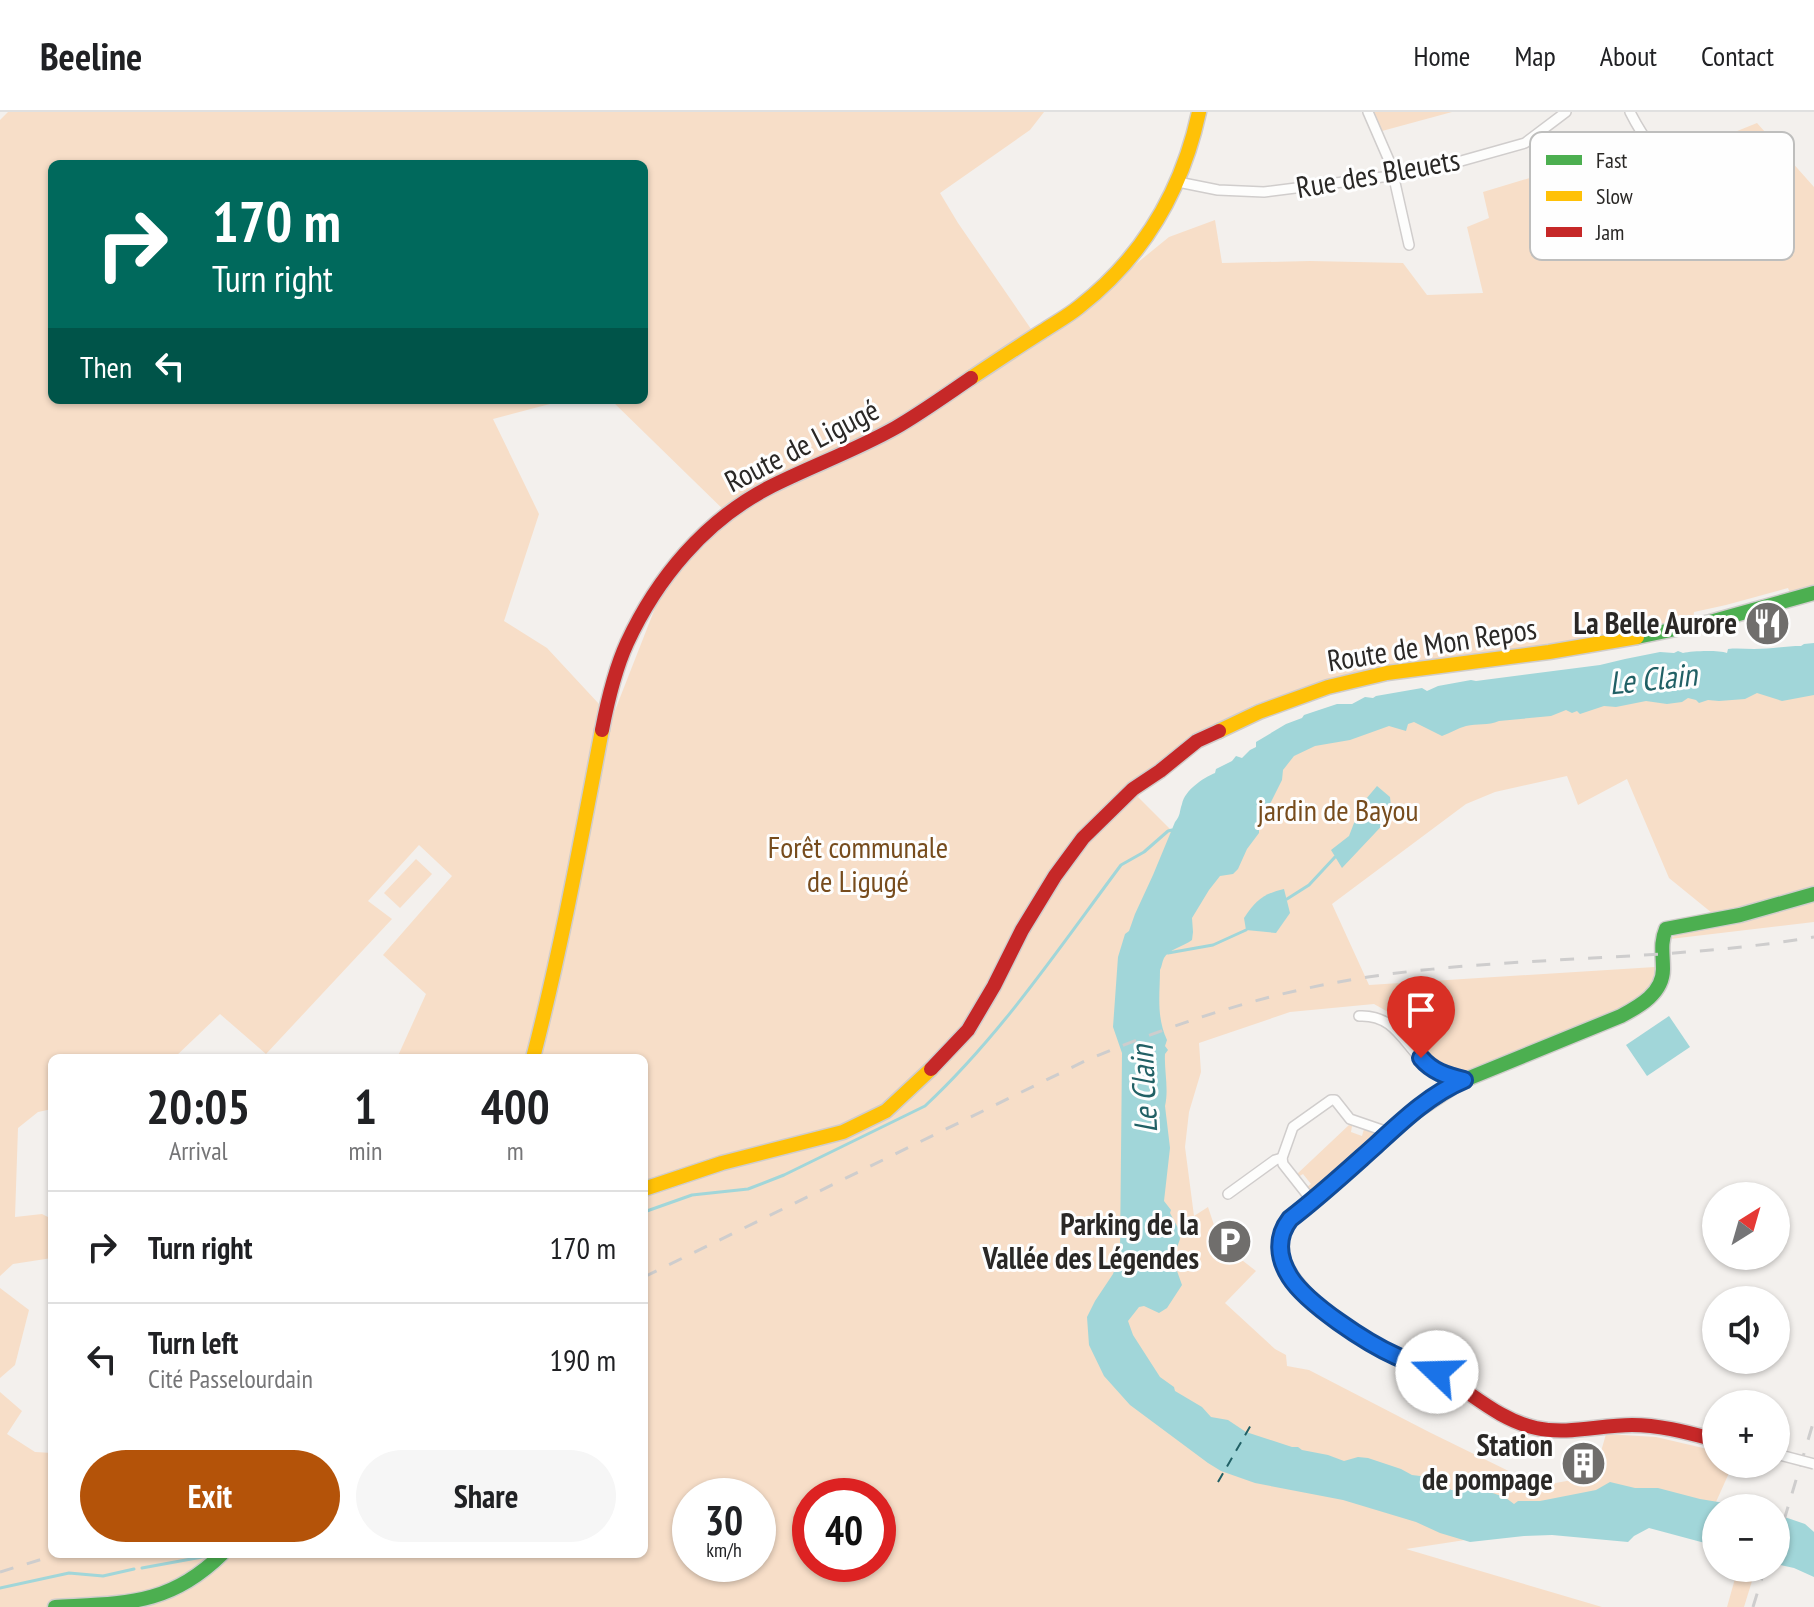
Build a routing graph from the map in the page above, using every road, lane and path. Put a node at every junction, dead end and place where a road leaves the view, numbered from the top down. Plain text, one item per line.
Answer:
1 (1199, 112) edge
2 (1368, 112) edge
3 (1566, 112) edge
4 (1630, 112) edge
5 (1540, 132) edge
6 (1642, 132) edge
7 (1530, 140) edge
8 (1393, 175) junction
9 (1178, 182) junction
10 (1409, 245) dead end
11 (1814, 593) edge
12 (1814, 894) edge
13 (1359, 1016) dead end
14 (534, 1054) edge
15 (1464, 1080) junction
16 (1387, 1135) junction
17 (1282, 1158) junction
18 (648, 1188) edge
19 (1228, 1194) dead end
20 (1313, 1202) junction
21 (1702, 1436) edge
22 (1790, 1458) edge
23 (1814, 1464) edge
24 (219, 1558) edge
25 (55, 1607) edge

1 - 9 street, Route de Ligugé
2 - 8 street
3 - 5 street, Rue des Bleuets
4 - 6 street
7 - 8 street, Rue des Bleuets
8 - 9 street, Rue des Bleuets
8 - 10 street
9 - 14 street, Route de Ligugé
11 - 18 street, Route de Mon Repos
12 - 15 street
13 - 15 street
15 - 16 street
16 - 17 street
16 - 20 street
17 - 19 street
17 - 20 street
20 - 21 street
22 - 23 street, bridge
24 - 25 street

